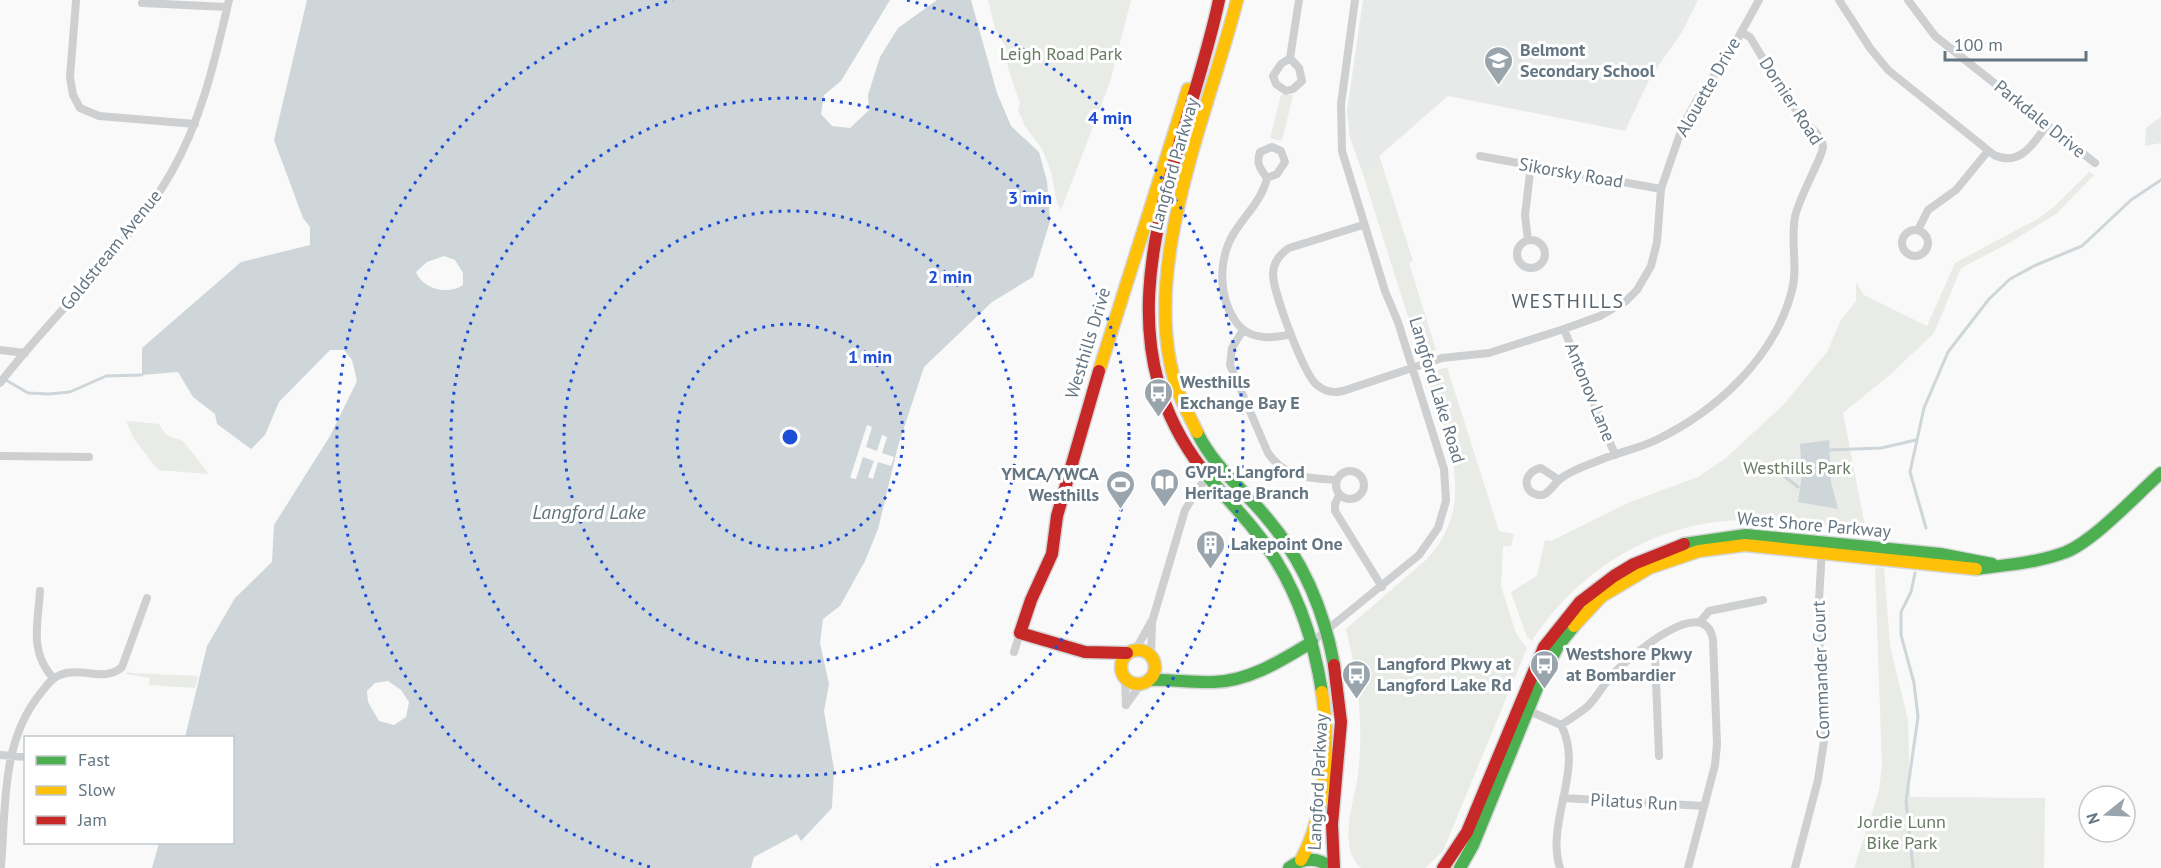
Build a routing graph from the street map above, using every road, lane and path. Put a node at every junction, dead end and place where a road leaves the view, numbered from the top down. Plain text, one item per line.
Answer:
1 (1219, 0) edge
2 (1237, 0) edge
3 (1299, 0) edge
4 (1355, 0) edge
5 (1759, 0) edge
6 (1839, 0) edge
7 (1908, 0) edge
8 (76, 1) edge
9 (142, 3) dead end
10 (228, 4) edge
11 (1741, 32) junction
12 (1208, 48) junction
13 (1290, 58) dead end
14 (195, 124) junction
15 (2047, 125) junction
16 (1988, 151) junction
17 (1480, 156) dead end
18 (2095, 163) dead end
19 (1531, 165) junction
20 (1267, 178) dead end
21 (1661, 189) junction
22 (1363, 225) junction
23 (1918, 230) dead end
24 (1528, 240) dead end
25 (1564, 329) junction
26 (1243, 330) junction
27 (1291, 334) junction
28 (0, 350) edge
29 (25, 352) junction
30 (1412, 368) junction
31 (0, 383) edge
32 (1615, 455) junction
33 (0, 456) edge
34 (89, 457) dead end
35 (1220, 466) junction
36 (2161, 473) edge
37 (1208, 478) junction
38 (1336, 480) junction
39 (1559, 480) dead end
40 (1340, 495) junction
41 (1822, 546) junction
42 (1382, 587) junction
43 (40, 591) dead end
44 (147, 598) dead end
45 (1763, 600) dead end
46 (1152, 622) junction
47 (1700, 622) junction
48 (1327, 632) junction
49 (1020, 633) junction
50 (1312, 642) junction
51 (1650, 643) junction
52 (1131, 651) junction
53 (1014, 652) dead end
54 (1085, 652) junction
55 (1153, 660) junction
56 (1123, 676) junction
57 (53, 678) junction
58 (1184, 679) junction
59 (1145, 682) junction
60 (1522, 708) junction
61 (1561, 726) junction
62 (0, 755) edge
63 (10, 756) junction
64 (1659, 756) dead end
65 (24, 757) edge
66 (1563, 798) junction
67 (1704, 807) junction
68 (1301, 860) junction
69 (1, 867) edge
70 (1452, 867) edge
71 (1288, 868) edge
72 (1333, 868) edge
73 (1560, 868) edge
74 (1688, 868) edge
75 (1795, 868) edge

1 - 12 main road, Langford Parkway
2 - 35 main road, Langford Parkway
3 - 13 street
4 - 22 street, Langford Lake Road
5 - 11 street, Alouette Drive
6 - 16 street
7 - 15 street, Parkdale Drive
8 - 14 street
9 - 10 street
10 - 14 street, Goldstream Avenue
11 - 21 street, Alouette Drive
11 - 32 street, Dornier Road
12 - 37 main road, Langford Parkway
12 - 49 main road, Westhills Drive
14 - 29 street, Goldstream Avenue
15 - 16 street
15 - 18 street, Parkdale Drive
16 - 23 street
17 - 19 street, Sikorsky Road
19 - 21 street, Sikorsky Road
19 - 24 street
20 - 26 street
21 - 25 street, Alouette Drive
22 - 27 street
22 - 30 street, Langford Lake Road
25 - 30 street, Alouette Drive
25 - 32 street, Antonov Lane
26 - 27 street
26 - 38 street
27 - 30 street, Alouette Drive
28 - 29 street
29 - 31 street, Goldstream Avenue
30 - 42 street, Langford Lake Road
32 - 39 street, Dornier Road
33 - 34 street
35 - 37 street
35 - 48 main road, Langford Parkway
36 - 41 main road, West Shore Parkway
37 - 46 street
37 - 50 main road, Langford Parkway
38 - 40 street
38 - 40 street
40 - 42 street
41 - 60 main road, West Shore Parkway
41 - 75 street, Commander Court
42 - 48 street, Langford Lake Road
43 - 57 street
44 - 57 street
45 - 47 street
46 - 52 street
46 - 55 street
47 - 51 street
47 - 67 street
48 - 50 street, Langford Lake Road
48 - 72 main road, Langford Parkway
49 - 53 street, Westhills Drive
49 - 54 main road
50 - 58 main road, Langford Lake Road
50 - 68 main road, Langford Parkway
51 - 61 street
51 - 64 street
52 - 54 main road
52 - 55 main road
52 - 56 main road
54 - 56 main road
55 - 58 main road, Langford Lake Road
55 - 59 main road
56 - 59 main road
56 - 59 street
57 - 63 street
58 - 59 main road, Langford Lake Road
60 - 61 street
60 - 70 main road, West Shore Parkway
61 - 66 street
62 - 63 street
63 - 65 street
63 - 69 street
66 - 67 street, Pilatus Run
66 - 73 street
67 - 74 street
68 - 71 main road
68 - 72 main road

